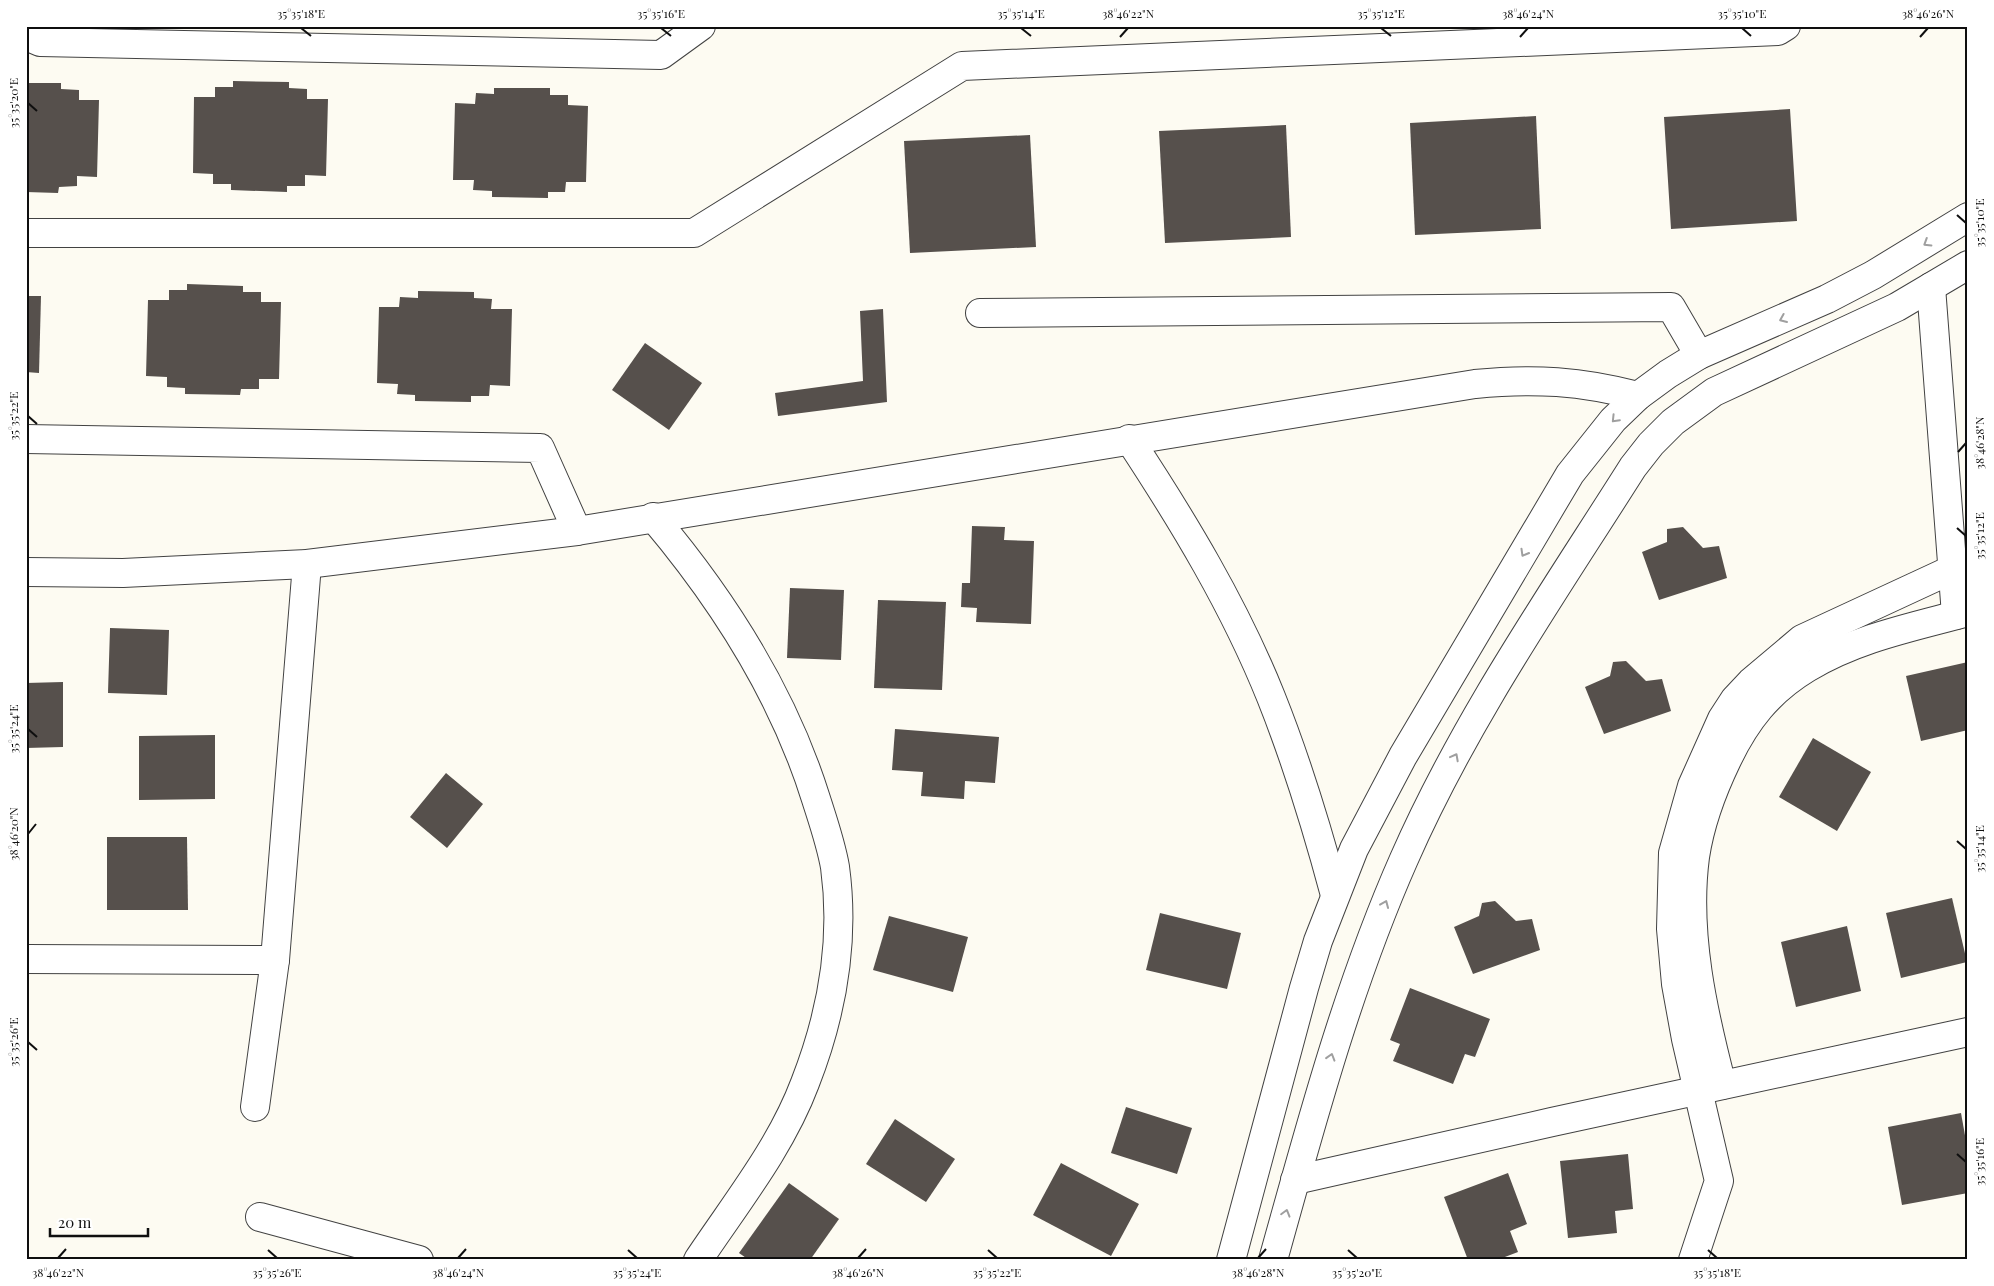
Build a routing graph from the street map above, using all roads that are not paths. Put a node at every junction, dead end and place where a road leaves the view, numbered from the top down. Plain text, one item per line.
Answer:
1 (701, 26) edge
2 (1786, 26) edge
3 (26, 36) edge
4 (1968, 217) edge
5 (26, 233) edge
6 (1968, 265) edge
7 (1931, 287) junction
8 (980, 313) dead end
9 (1699, 355) junction
10 (1638, 396) junction
11 (26, 439) edge
12 (1129, 439) junction
13 (653, 517) junction
14 (577, 531) junction
15 (307, 564) junction
16 (1960, 566) edge
17 (26, 572) edge
18 (1962, 614) edge
19 (1335, 895) junction
20 (26, 959) edge
21 (275, 960) junction
22 (1968, 1032) edge
23 (1711, 1088) junction
24 (255, 1107) dead end
25 (1295, 1180) junction
26 (260, 1217) dead end
27 (419, 1260) edge
28 (698, 1260) edge
29 (1231, 1260) edge
30 (1272, 1260) edge
31 (1693, 1260) edge

1 - 3 street
2 - 5 street
4 -> 9 street
6 - 7 street
7 - 16 street
25 -> 7 street
8 - 9 street
9 - 10 street
10 - 12 street
10 -> 19 street
11 - 14 street
12 - 13 street
12 - 19 street
13 - 14 street
13 - 28 street
14 - 15 street
15 - 17 street
15 - 21 street
16 - 18 street
16 - 23 street
18 - 23 street
19 - 29 street
20 - 21 street
21 - 24 street
22 - 23 street
23 - 25 street
23 - 31 street
30 -> 25 street
26 - 27 street

